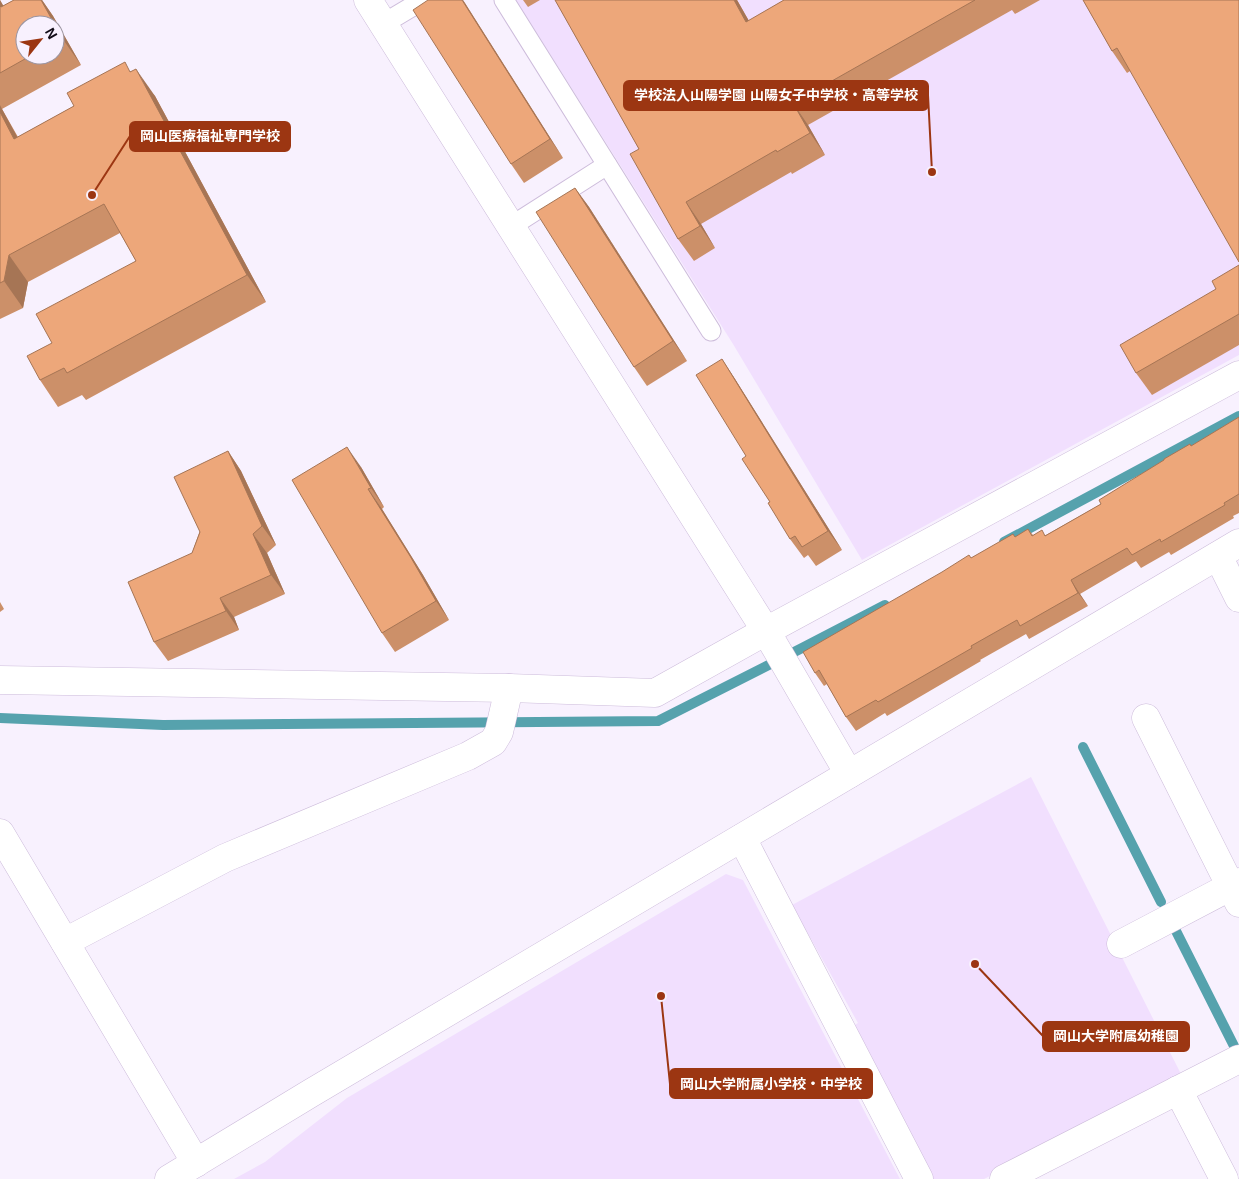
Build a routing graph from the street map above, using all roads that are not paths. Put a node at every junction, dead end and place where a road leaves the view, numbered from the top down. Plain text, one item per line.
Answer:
1 (368, 0) edge
2 (423, 0) edge
3 (504, 0) edge
4 (383, 24) junction
5 (607, 165) junction
6 (510, 227) junction
7 (710, 331) dead end
8 (1239, 375) edge
9 (1228, 549) edge
10 (1239, 598) edge
11 (769, 637) junction
12 (0, 680) edge
13 (504, 710) junction
14 (1146, 718) dead end
15 (850, 774) junction
16 (1, 837) edge
17 (742, 838) junction
18 (1236, 890) edge
19 (65, 942) junction
20 (1121, 944) dead end
21 (1239, 1059) edge
22 (1178, 1090) junction
23 (196, 1163) junction
24 (168, 1179) edge
25 (919, 1179) edge
26 (1004, 1179) edge
27 (1224, 1179) edge

1 - 4 street
2 - 4 lane
3 - 5 lane
4 - 6 street
5 - 6 lane
5 - 7 lane
6 - 11 street
8 - 11 street
9 - 10 street
9 - 15 street
11 - 13 street
11 - 15 street
12 - 13 street
13 - 19 street
14 - 18 street
15 - 17 street
16 - 19 street
17 - 23 street
17 - 25 street
18 - 20 street
19 - 23 street
21 - 22 street
22 - 26 street
22 - 27 street
23 - 24 street

